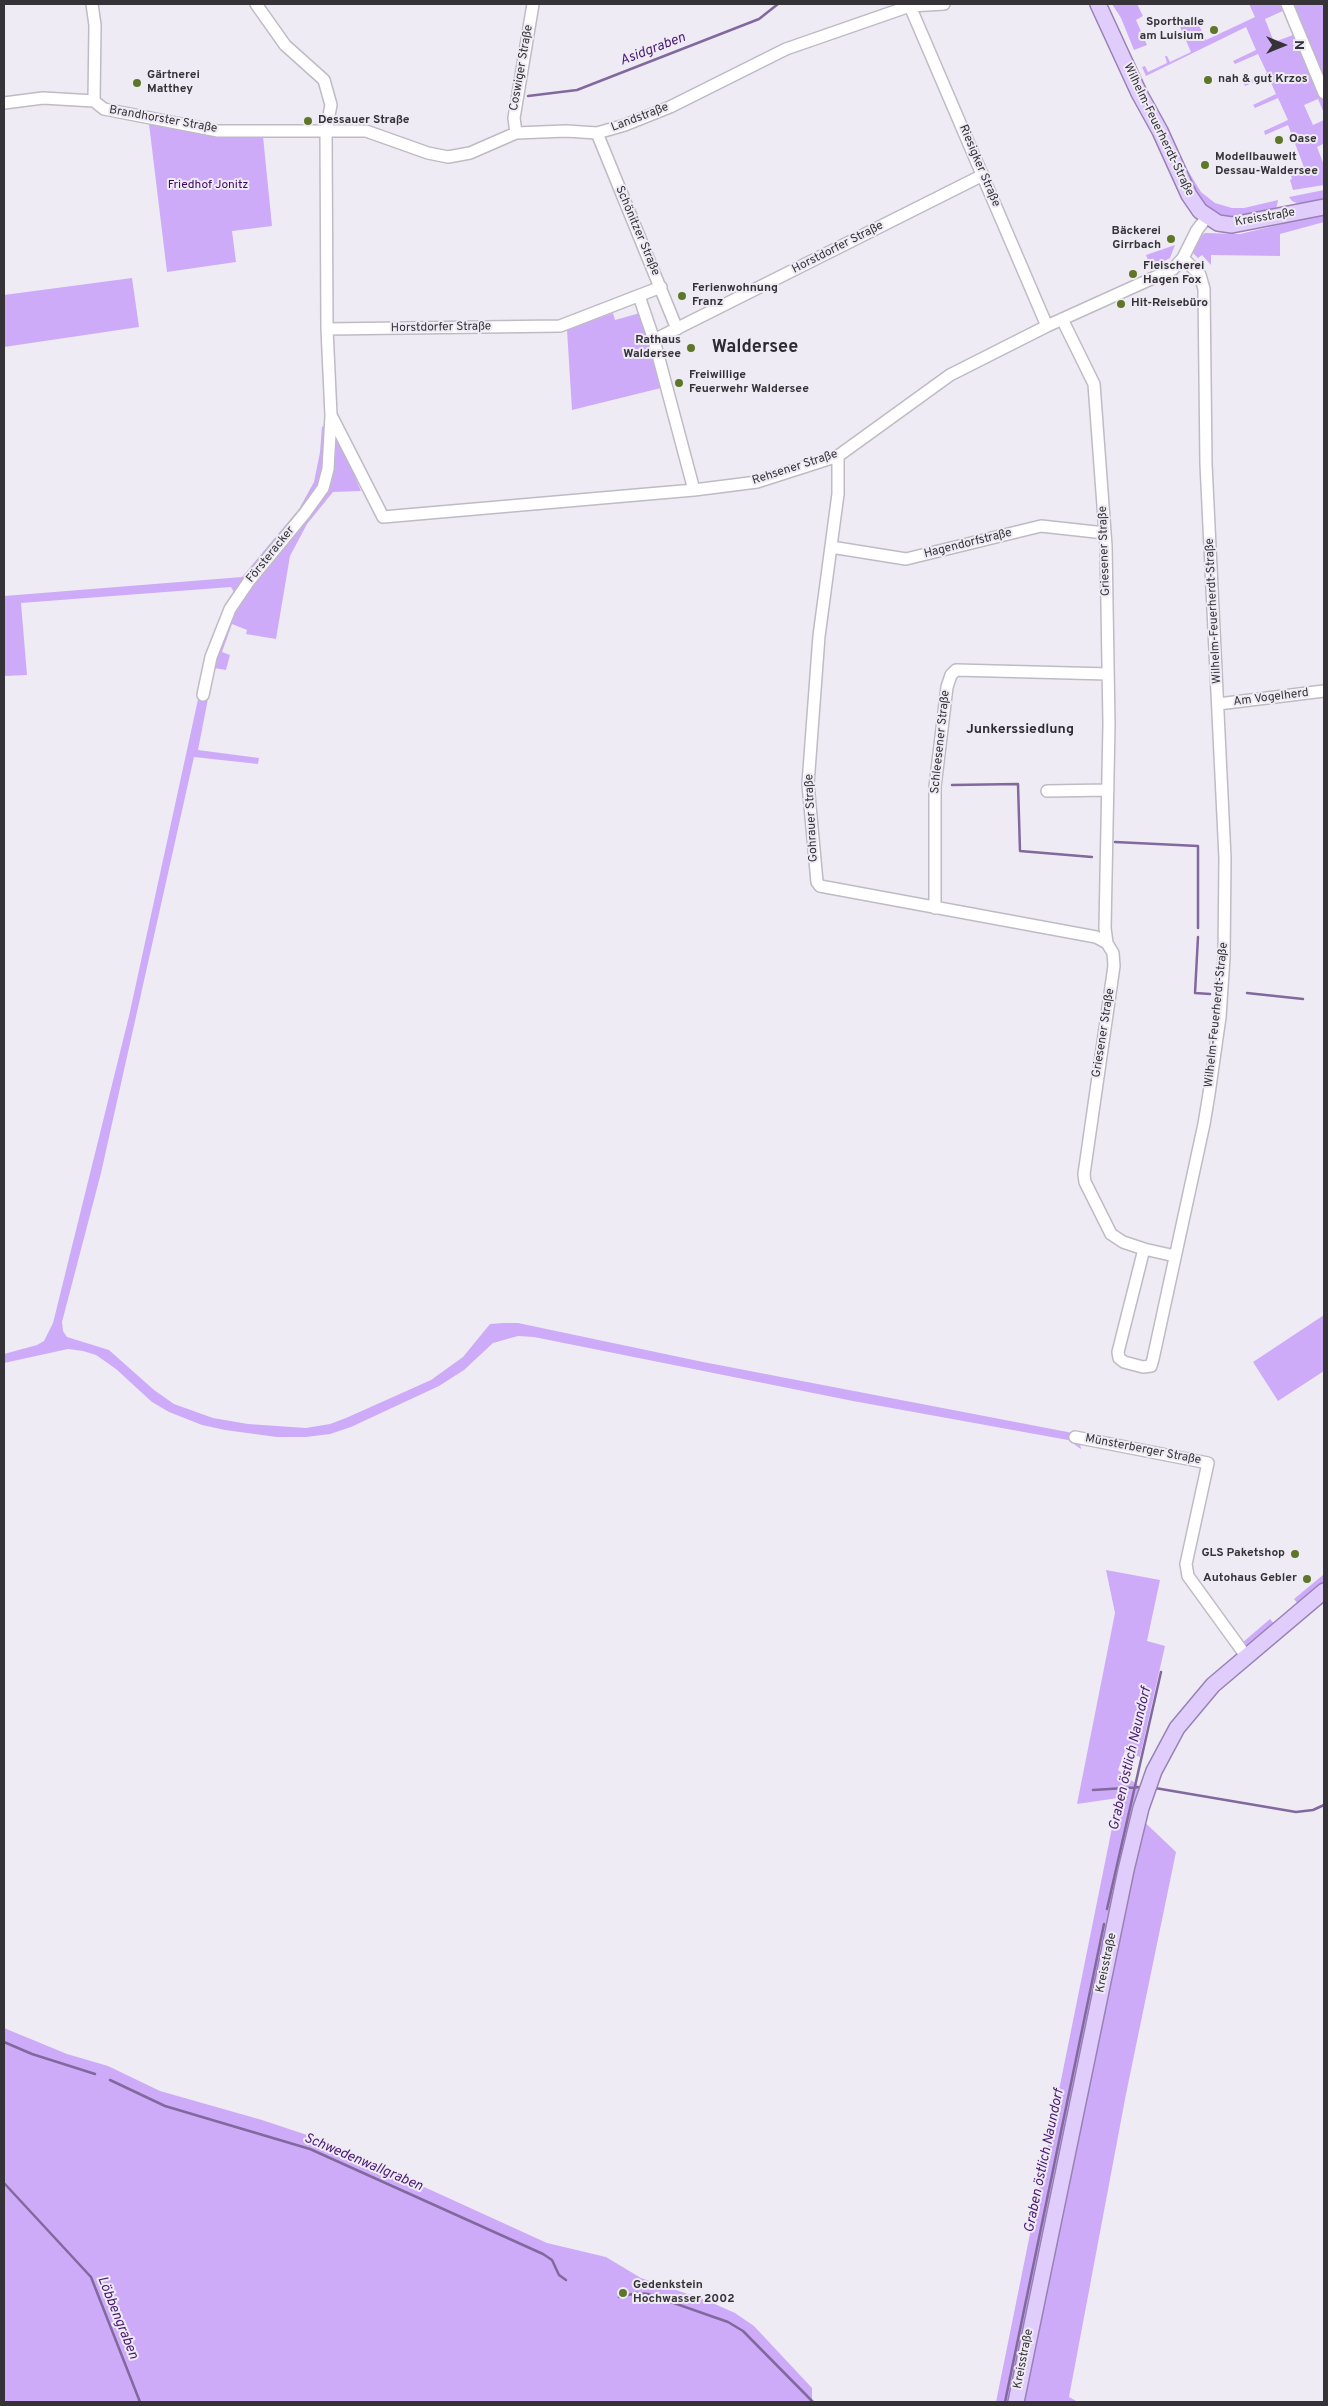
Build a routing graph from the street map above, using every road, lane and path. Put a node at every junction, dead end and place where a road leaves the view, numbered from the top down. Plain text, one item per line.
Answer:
1 (92, 4) edge
2 (256, 4) edge
3 (533, 4) edge
4 (944, 4) edge
5 (1098, 4) edge
6 (1287, 4) edge
7 (909, 5) edge
8 (1324, 93) edge
9 (94, 101) junction
10 (4, 103) edge
11 (326, 130) junction
12 (516, 133) junction
13 (597, 133) junction
14 (983, 175) junction
15 (1324, 207) edge
16 (1207, 217) junction
17 (1183, 258) junction
18 (661, 287) junction
19 (639, 296) junction
20 (1062, 319) junction
21 (1046, 326) junction
22 (327, 329) junction
23 (677, 329) junction
24 (654, 340) junction
25 (331, 415) junction
26 (838, 456) junction
27 (694, 490) junction
28 (1105, 533) junction
29 (831, 548) junction
30 (1108, 674) junction
31 (1324, 691) edge
32 (203, 695) dead end
33 (1218, 704) junction
34 (1108, 790) junction
35 (1048, 792) dead end
36 (935, 908) junction
37 (1107, 943) junction
38 (1144, 1249) junction
39 (1175, 1256) junction
40 (1075, 1437) dead end
41 (1324, 1591) edge
42 (1246, 1656) junction
43 (1016, 2402) edge

1 - 9 street, Brandhorster Straße
2 - 11 street
3 - 12 street, Coswiger Straße
4 - 7 street, Landstraße
5 - 16 main road, Wilhelm-Feuerherdt-Straße
6 - 8 street
7 - 13 street, Landstraße
7 - 14 street, Riesigker Straße
9 - 10 street, Brandhorster Straße
9 - 11 street, Brandhorster Straße
11 - 12 street, Landstraße
11 - 22 street
12 - 13 street, Landstraße
13 - 18 street, Schönitzer Straße
14 - 21 street, Riesigker Straße
14 - 23 street, Horstdorfer Straße
15 - 16 main road, Kreisstraße
16 - 17 street
17 - 20 street, Rehsener Straße
17 - 33 street, Wilhelm-Feuerherdt-Straße
18 - 19 street, Horstdorfer Straße
18 - 23 street, Schönitzer Straße
19 - 22 street, Horstdorfer Straße
19 - 24 street
20 - 21 street, Rehsener Straße
20 - 28 street, Griesener Straße
21 - 26 street, Rehsener Straße
22 - 25 street
23 - 24 street, Horstdorfer Straße
24 - 27 street
25 - 27 street, Rehsener Straße
25 - 32 street, Försteracker
26 - 27 street, Rehsener Straße
26 - 29 street, Gohrauer Straße
28 - 29 street, Hagendorfstraße
28 - 30 street, Griesener Straße
29 - 36 street, Gohrauer Straße
30 - 34 street, Griesener Straße
30 - 36 street, Schleesener Straße
31 - 33 street, Am Vogelherd
33 - 39 street, Wilhelm-Feuerherdt-Straße
34 - 35 street
34 - 37 street, Griesener Straße
36 - 37 street, Gohrauer Straße
37 - 38 street, Griesener Straße
38 - 39 street
38 - 39 street, Wilhelm-Feuerherdt-Straße
40 - 42 street, Münsterberger Straße
41 - 42 main road, Kreisstraße
42 - 43 main road, Kreisstraße

